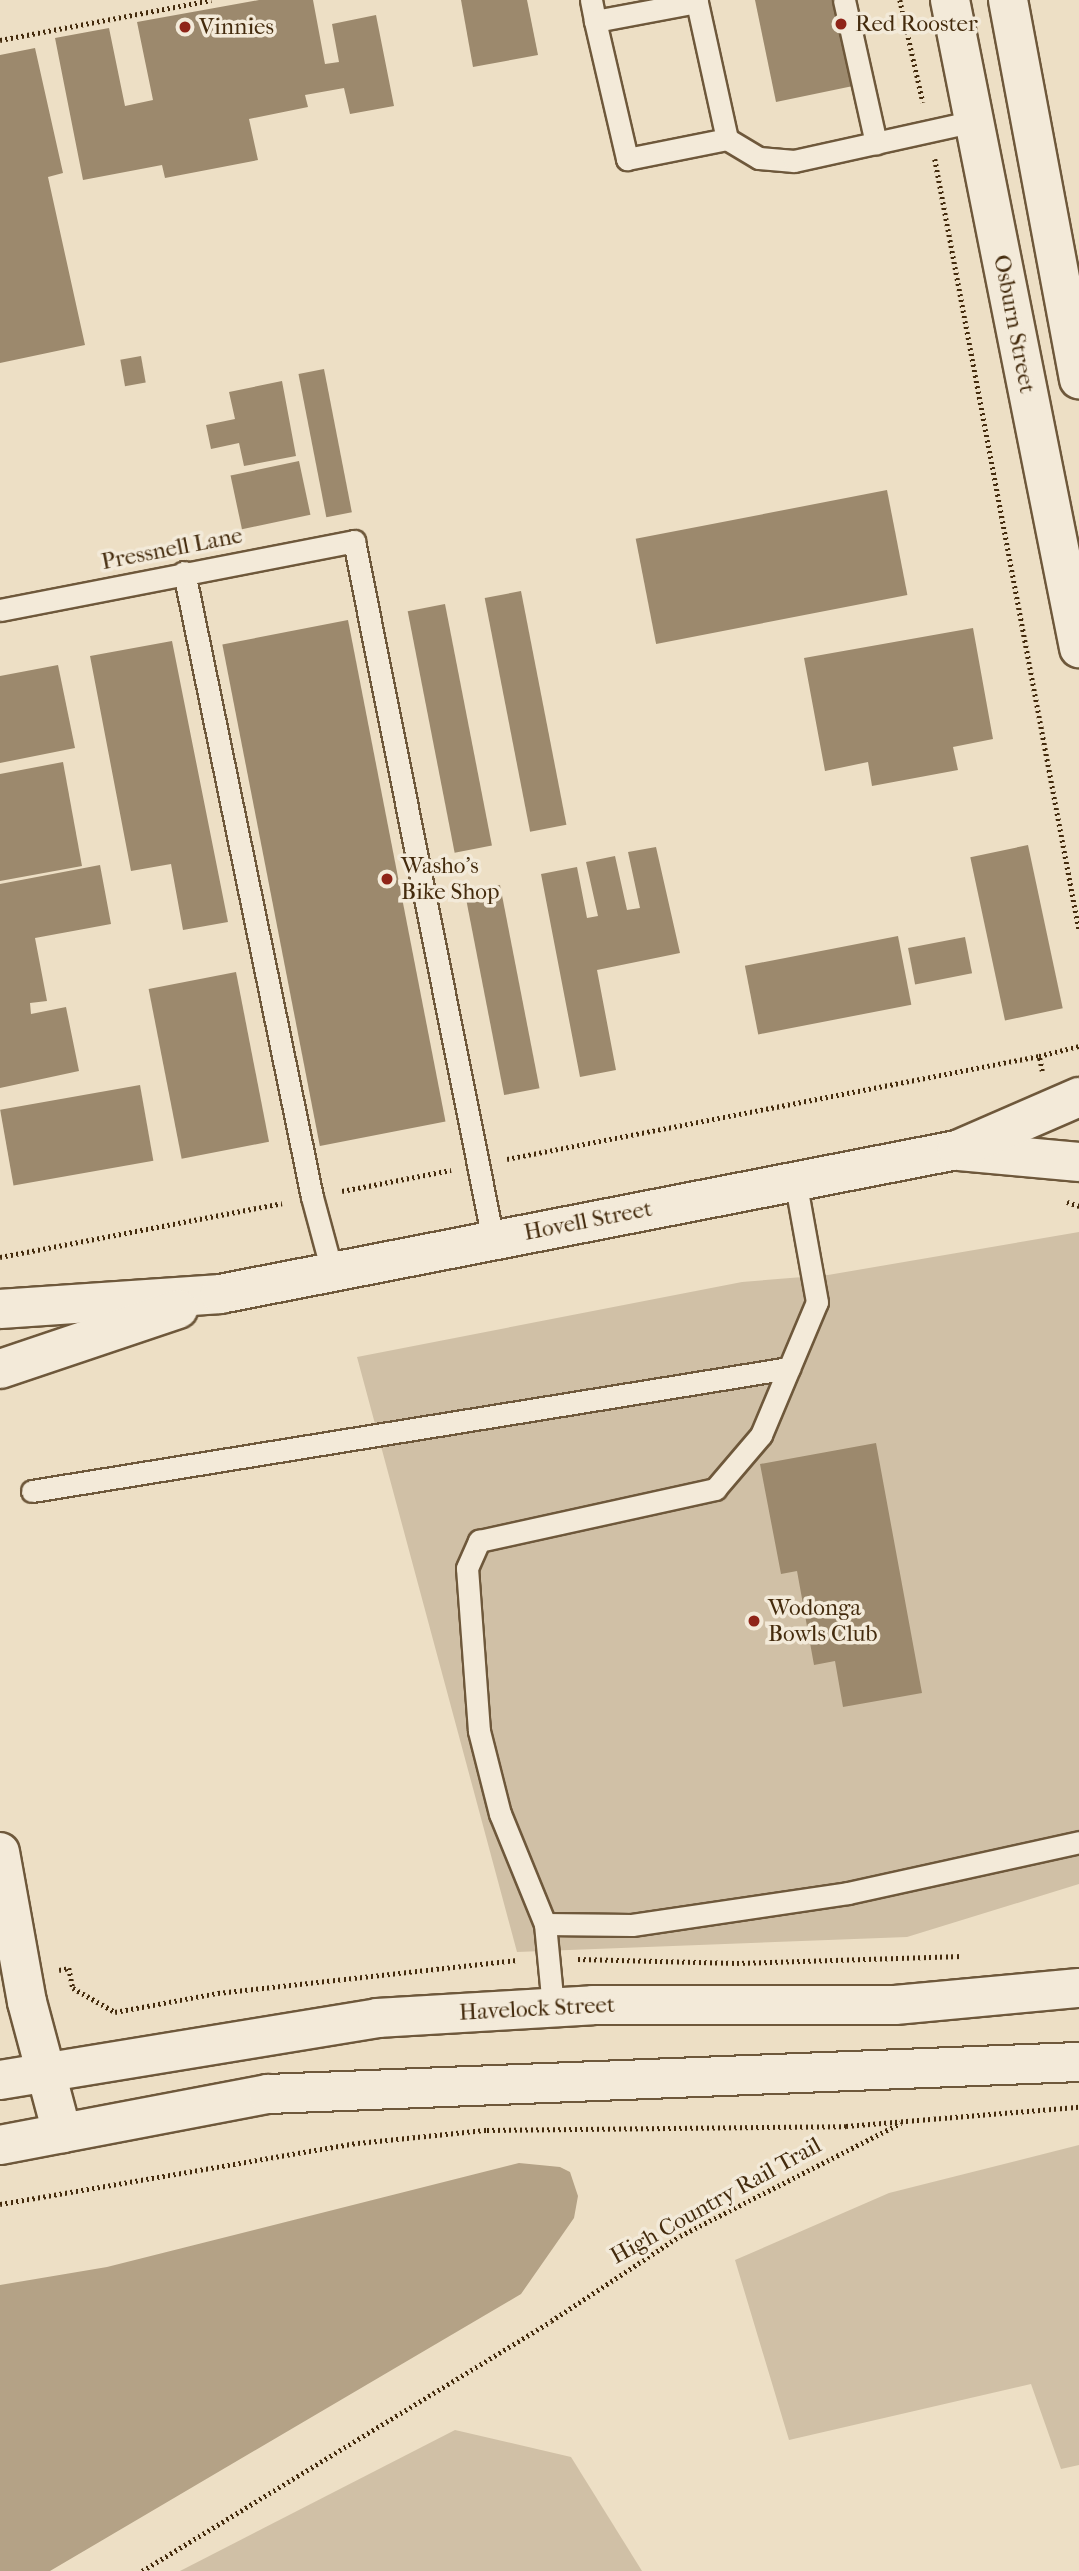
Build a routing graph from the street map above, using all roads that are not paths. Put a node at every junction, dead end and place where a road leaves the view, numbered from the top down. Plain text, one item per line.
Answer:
1 (844, 0) edge
2 (950, 0) edge
3 (1008, 0) edge
4 (593, 11) edge
5 (1028, 109) junction
6 (974, 121) junction
7 (727, 139) junction
8 (876, 143) junction
9 (1074, 328) edge
10 (1079, 379) edge
11 (184, 572) junction
12 (0, 610) edge
13 (1079, 648) edge
14 (1079, 1097) edge
15 (957, 1150) junction
16 (1079, 1162) edge
17 (795, 1180) junction
18 (493, 1240) junction
19 (332, 1271) junction
20 (220, 1294) junction
21 (0, 1309) edge
22 (789, 1368) junction
23 (0, 1369) edge
24 (32, 1491) dead end
25 (1079, 1842) edge
26 (0, 1852) edge
27 (545, 1924) junction
28 (1079, 1988) edge
29 (553, 2007) junction
30 (1079, 2062) edge
31 (46, 2071) junction
32 (0, 2080) edge
33 (62, 2133) junction
34 (0, 2145) edge

1 - 8 lane
2 - 6 street, Osburn Street
3 - 5 street
4 - 7 lane
4 - 7 lane
5 - 6 street
5 - 9 street
6 - 8 lane
6 - 13 street, Osburn Street
7 - 8 lane
9 - 10 street
11 - 12 lane, Pressnell Lane
11 - 18 lane, Pressnell Lane
11 - 19 lane
14 - 15 street, Hovell Street
15 - 16 street, Hovell Street
15 - 17 street, Hovell Street
17 - 18 street, Hovell Street
17 - 22 lane
18 - 19 street, Hovell Street
19 - 20 street, Hovell Street
20 - 21 street, Hovell Street
20 - 23 street, Hovell Street
22 - 24 lane
22 - 27 lane
25 - 27 lane
26 - 31 street
27 - 29 lane
28 - 29 street, Havelock Street
29 - 31 street, Havelock Street
30 - 33 street
31 - 32 street, Havelock Street
31 - 33 street
33 - 34 street

